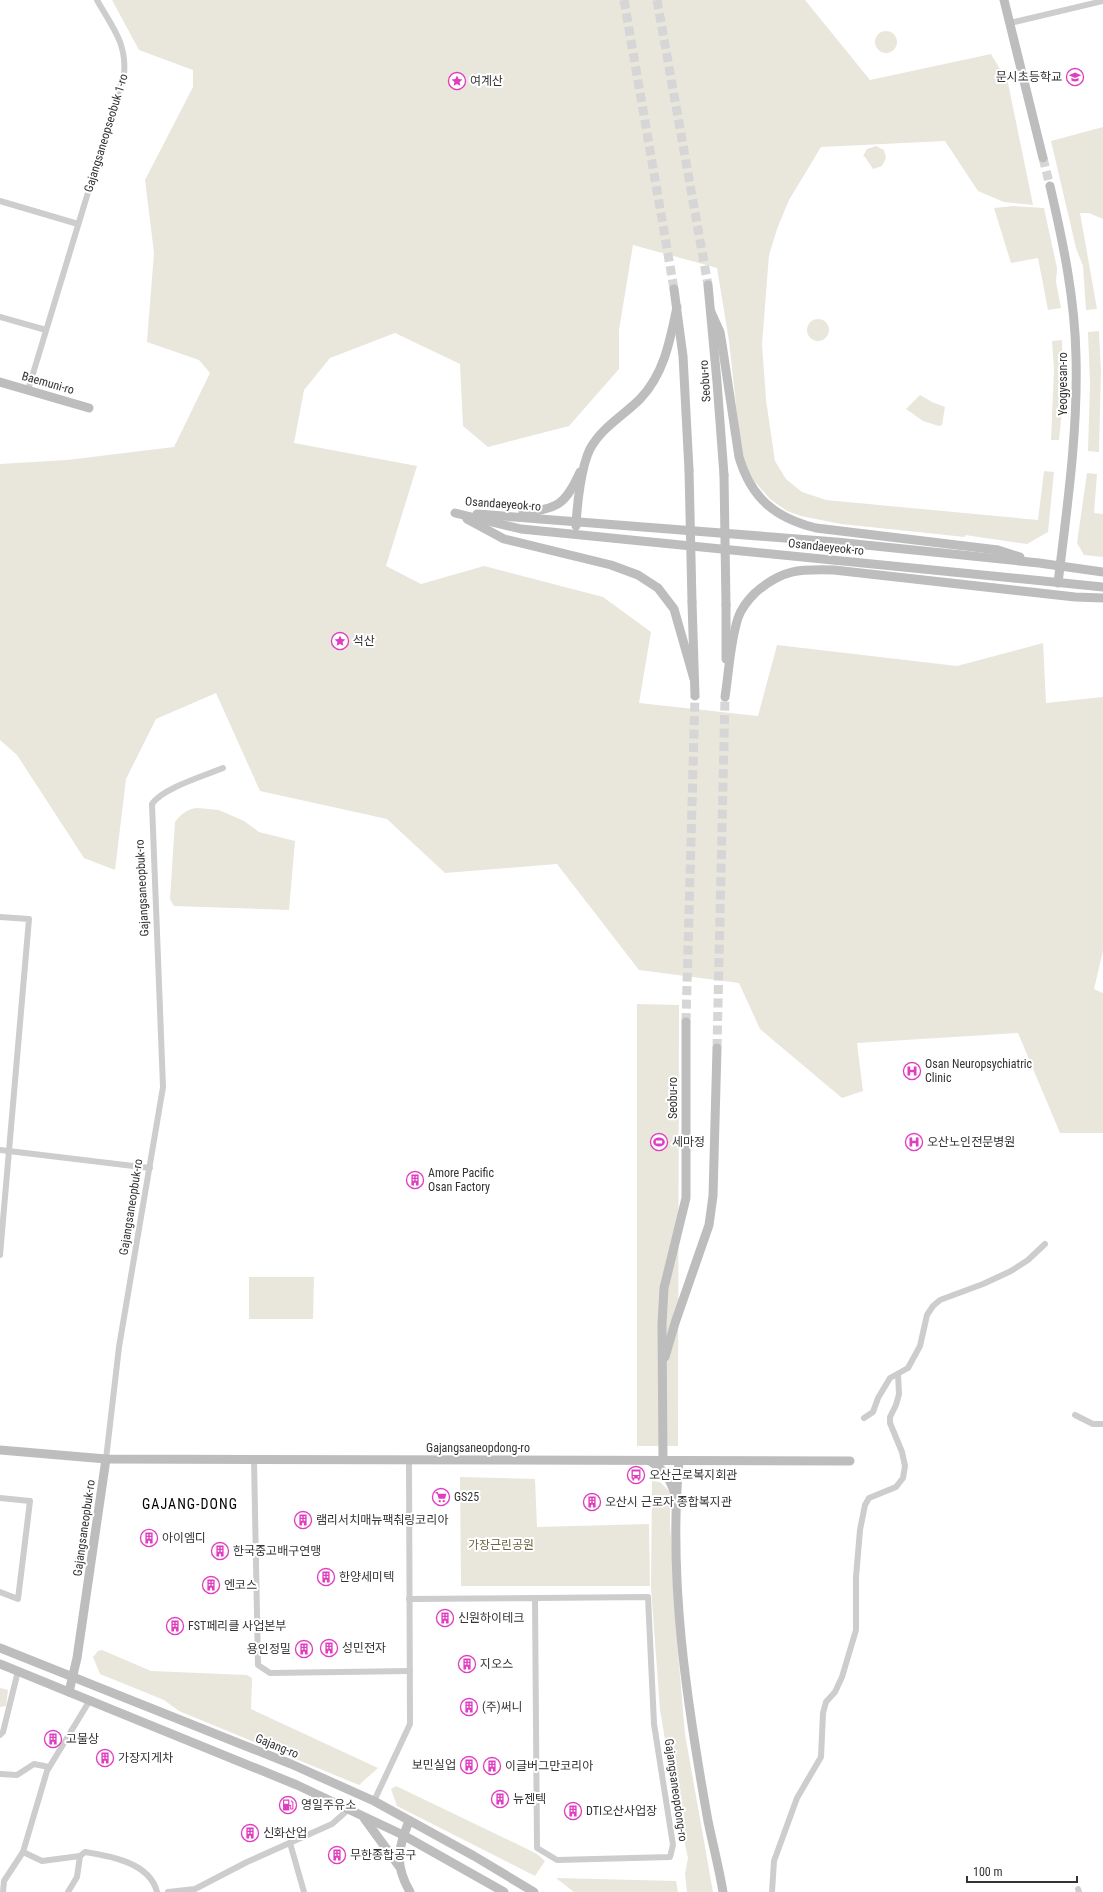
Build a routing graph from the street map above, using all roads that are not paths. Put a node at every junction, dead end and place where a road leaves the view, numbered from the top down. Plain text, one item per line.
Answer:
1 (97, 0) edge
2 (1004, 0) edge
3 (1103, 1) edge
4 (1010, 22) junction
5 (1043, 158) tunnel mouth
6 (1050, 186) tunnel mouth
7 (0, 201) edge
8 (78, 224) junction
9 (708, 285) tunnel mouth
10 (674, 288) tunnel mouth
11 (677, 307) junction
12 (711, 312) junction
13 (0, 317) edge
14 (46, 330) junction
15 (0, 382) edge
16 (28, 390) junction
17 (89, 408) dead end
18 (586, 459) junction
19 (455, 512) junction
20 (490, 514) junction
21 (576, 522) junction
22 (575, 533) junction
23 (1039, 563) junction
24 (1060, 566) junction
25 (1103, 572) edge
26 (1058, 583) junction
27 (1103, 587) edge
28 (1103, 598) edge
29 (694, 679) junction
30 (695, 696) tunnel mouth
31 (223, 768) dead end
32 (0, 917) edge
33 (686, 1022) tunnel mouth
34 (717, 1048) tunnel mouth
35 (0, 1150) edge
36 (9, 1150) junction
37 (150, 1168) junction
38 (1045, 1244) dead end
39 (0, 1255) edge
40 (898, 1374) junction
41 (662, 1389) junction
42 (1075, 1415) dead end
43 (864, 1418) dead end
44 (1103, 1424) edge
45 (0, 1450) edge
46 (106, 1460) junction
47 (254, 1460) junction
48 (409, 1460) junction
49 (650, 1461) junction
50 (663, 1461) junction
51 (679, 1461) junction
52 (850, 1461) dead end
53 (676, 1496) junction
54 (0, 1498) edge
55 (0, 1592) edge
56 (535, 1598) junction
57 (409, 1599) junction
58 (0, 1648) edge
59 (0, 1664) edge
60 (18, 1671) junction
61 (410, 1671) junction
62 (73, 1677) junction
63 (69, 1692) junction
64 (90, 1700) junction
65 (0, 1735) edge
66 (49, 1767) junction
67 (0, 1774) edge
68 (374, 1801) junction
69 (349, 1809) junction
70 (362, 1815) junction
71 (409, 1821) junction
72 (403, 1835) junction
73 (290, 1843) junction
74 (23, 1852) junction
75 (80, 1856) junction
76 (400, 1868) junction
77 (3, 1892) edge
78 (68, 1892) edge
79 (158, 1892) edge
80 (168, 1892) edge
81 (304, 1892) edge
82 (410, 1892) edge
83 (504, 1892) edge
84 (534, 1892) edge
85 (723, 1892) edge
86 (772, 1892) edge

1 - 8 street, Gajangsaneopseobuk 1-ro
2 - 4 main road
3 - 4 street
4 - 5 main road
6 - 24 main road, Yeogyesan-ro
7 - 8 street
8 - 14 street, Gajangsaneopseobuk 1-ro
9 - 12 main road, Seobu-ro
10 - 11 main road, Seobu-ro
11 - 18 main road
11 - 29 main road, Seobu-ro, bridge
12 - 23 main road
12 - 28 main road, Seobu-ro, bridge
13 - 14 street
14 - 16 street, Gajangsaneopseobuk 1-ro
15 - 16 main road, Baemuni-ro
16 - 17 main road, Baemuni-ro
18 - 20 main road
18 - 21 main road
19 - 20 main road, Osandaeyeok-ro
19 - 22 main road, Osandaeyeok-ro
19 - 29 main road
20 - 21 main road, Osandaeyeok-ro
21 - 22 main road
21 - 23 main road, Osandaeyeok-ro
22 - 26 main road, Osandaeyeok-ro
23 - 24 main road, Osandaeyeok-ro
24 - 25 main road, Osandaeyeok-ro
24 - 26 main road, Yeogyesan-ro
26 - 27 main road, Osandaeyeok-ro
29 - 30 main road
31 - 37 street, Gajangsaneopbuk-ro
32 - 36 street
33 - 41 main road, Seobu-ro
34 - 41 main road
35 - 36 street
36 - 37 street
36 - 39 street
37 - 46 street, Gajangsaneopbuk-ro
38 - 40 street
40 - 43 street
40 - 86 street
41 - 50 main road
42 - 44 street
45 - 46 main road, Gajangsaneopdong-ro
46 - 47 main road, Gajangsaneopdong-ro
46 - 62 main road, Gajangsaneopbuk-ro
47 - 48 main road, Gajangsaneopdong-ro
47 - 61 street
48 - 49 main road, Gajangsaneopdong-ro
48 - 57 street
49 - 50 main road, Gajangsaneopdong-ro
49 - 53 main road
50 - 51 main road, Gajangsaneopdong-ro
51 - 52 main road, Gajangsaneopdong-ro
51 - 53 main road
53 - 85 main road
54 - 55 street
56 - 56 street, Gajangsaneopdong-ro
56 - 57 street, Gajangsaneopdong-ro
57 - 61 street
58 - 62 main road, Gajang-ro
59 - 60 main road
60 - 63 main road
60 - 65 street
61 - 68 street
62 - 63 main road, Gajangsaneopbuk-ro
62 - 68 main road, Gajang-ro
63 - 64 main road
64 - 66 street
64 - 69 main road
66 - 67 street
66 - 74 street
68 - 71 main road, Gajang-ro
69 - 70 main road
69 - 73 street
70 - 72 main road
70 - 76 main road
71 - 72 main road
71 - 84 main road, Gajang-ro
72 - 76 main road
72 - 83 main road
73 - 80 street
73 - 81 street
74 - 75 street
74 - 77 street
75 - 78 street
75 - 79 street
76 - 82 main road

